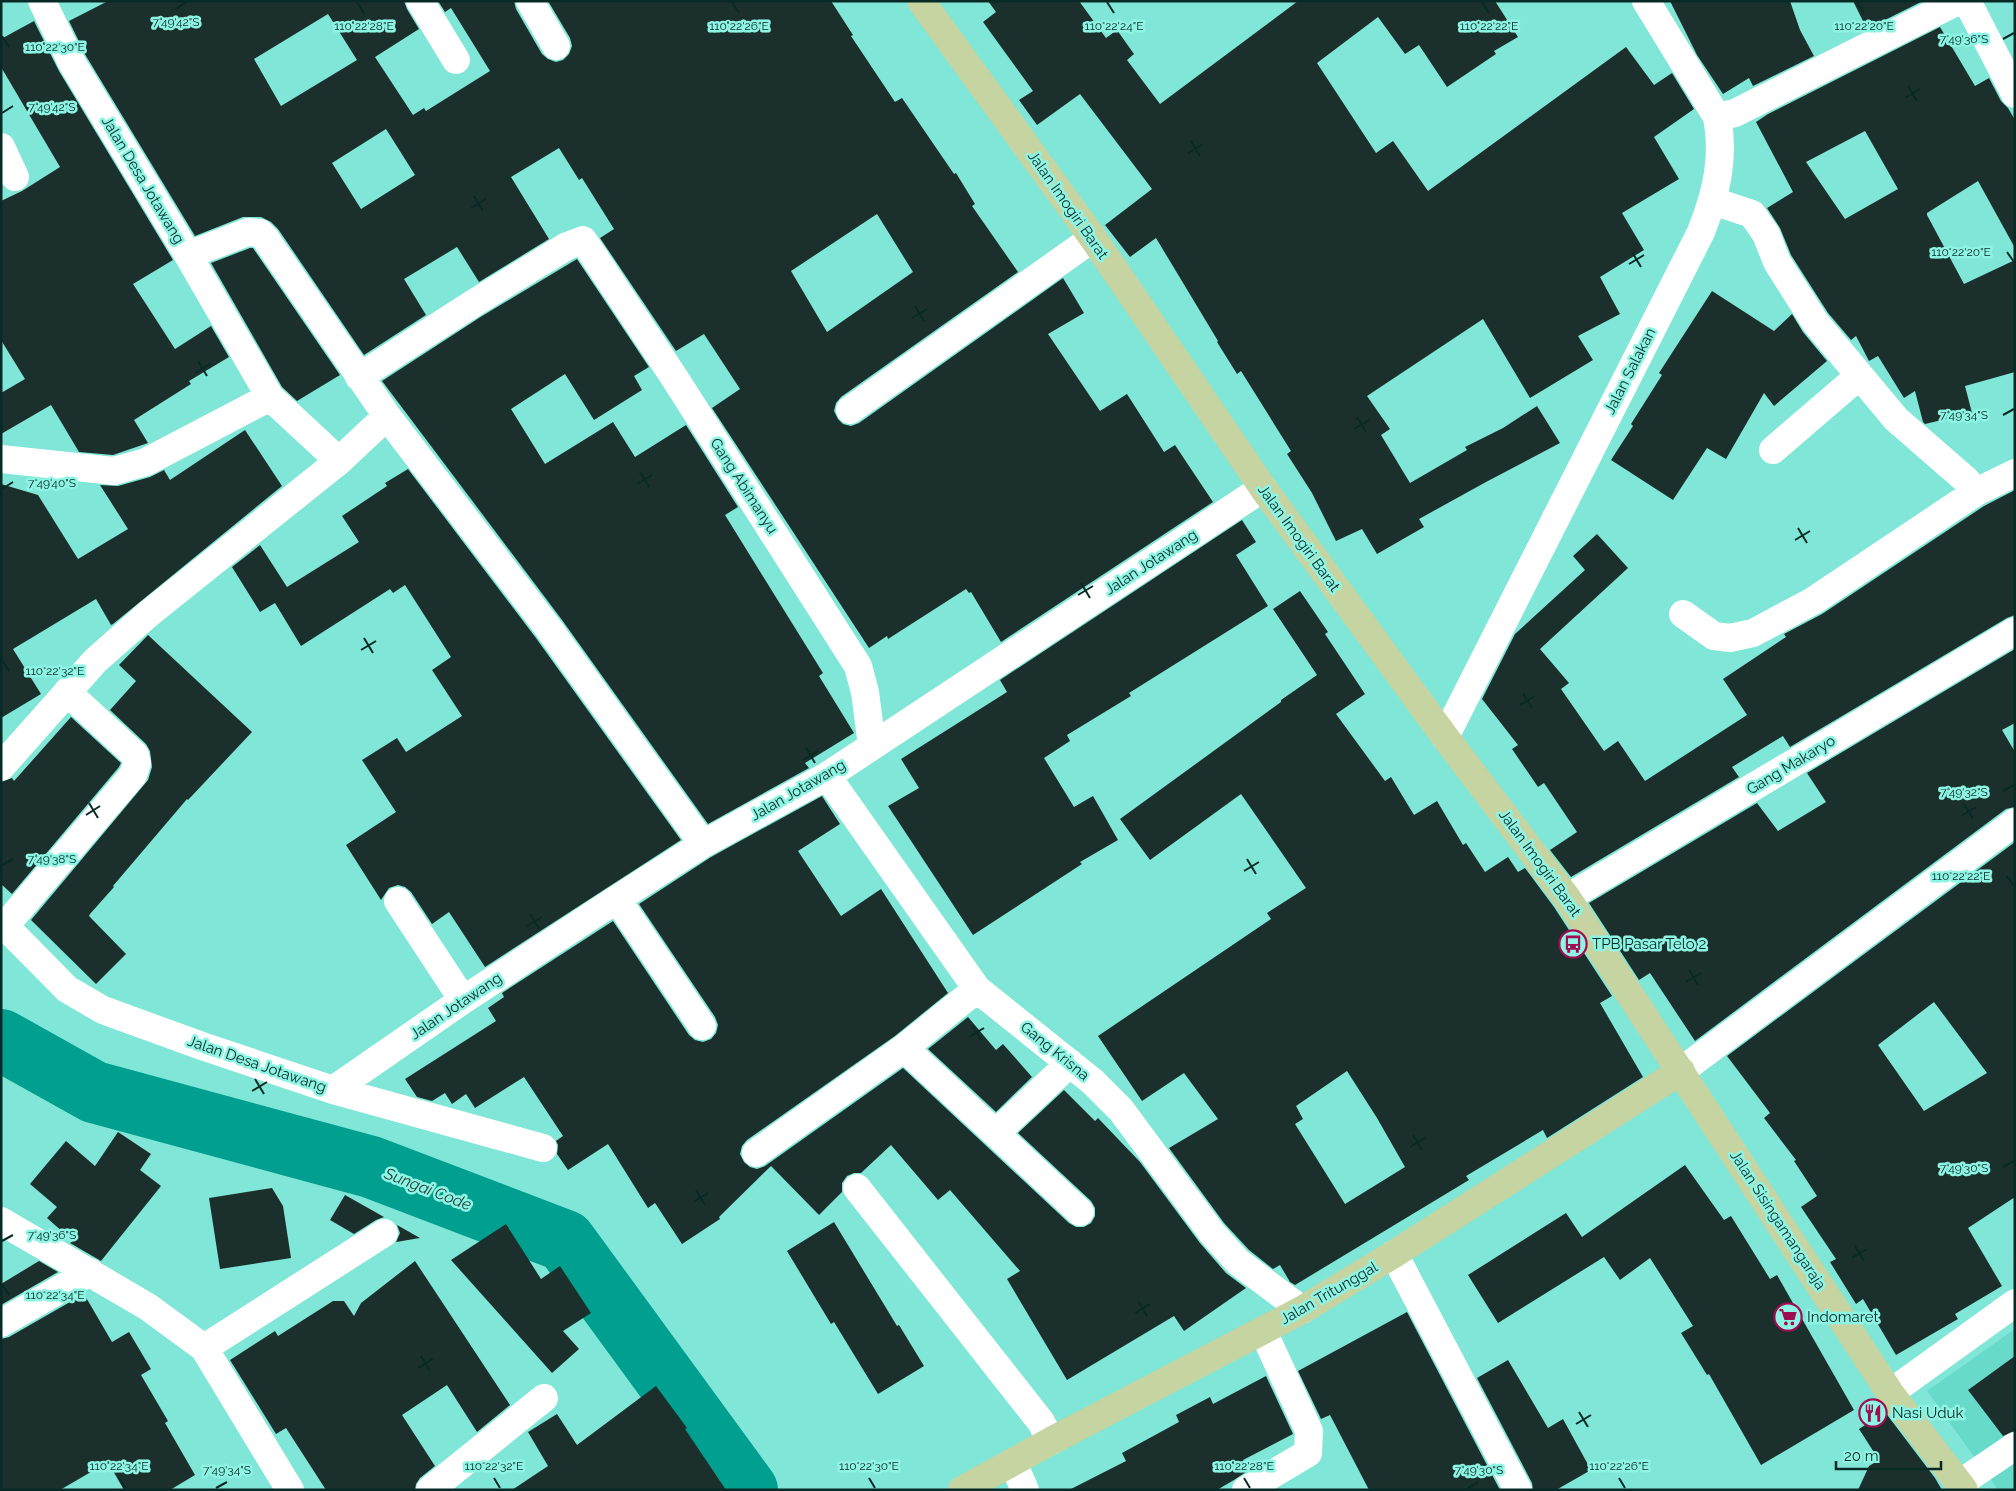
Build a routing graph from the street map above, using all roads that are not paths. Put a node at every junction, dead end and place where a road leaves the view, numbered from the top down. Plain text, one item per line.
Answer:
1 (42, 1) edge
2 (420, 1) edge
3 (530, 1) edge
4 (921, 1) edge
5 (1646, 1) edge
6 (1958, 1) edge
7 (1967, 1) edge
8 (556, 46) dead end
9 (456, 60) dead end
10 (2015, 94) edge
11 (1736, 111) junction
12 (1, 147) edge
13 (15, 177) dead end
14 (1727, 205) junction
15 (1092, 238) junction
16 (188, 255) junction
17 (1859, 376) junction
18 (360, 377) junction
19 (270, 396) junction
20 (850, 410) dead end
21 (387, 416) junction
22 (1774, 450) dead end
23 (1, 459) edge
24 (339, 461) junction
25 (2015, 474) edge
26 (1263, 488) junction
27 (1976, 492) junction
28 (1682, 614) dead end
29 (2015, 631) edge
30 (67, 692) junction
31 (1445, 737) junction
32 (872, 746) junction
33 (1, 767) edge
34 (827, 776) junction
35 (2015, 822) edge
36 (703, 844) junction
37 (1568, 898) junction
38 (617, 899) junction
39 (398, 901) dead end
40 (3, 924) edge
41 (976, 988) junction
42 (463, 1000) junction
43 (702, 1026) dead end
44 (904, 1048) junction
45 (1070, 1063) junction
46 (1681, 1071) junction
47 (333, 1090) junction
48 (996, 1133) junction
49 (543, 1148) dead end
50 (756, 1153) dead end
51 (857, 1188) dead end
52 (1080, 1212) dead end
53 (1, 1221) edge
54 (384, 1233) dead end
55 (1394, 1254) junction
56 (90, 1272) junction
57 (2015, 1302) edge
58 (1302, 1310) junction
59 (1, 1323) edge
60 (1263, 1331) junction
61 (204, 1348) junction
62 (1890, 1393) junction
63 (544, 1398) dead end
64 (1051, 1440) junction
65 (2015, 1446) edge
66 (1013, 1463) junction
67 (1962, 1487) edge
68 (290, 1490) edge
69 (430, 1490) edge
70 (962, 1490) edge
71 (1025, 1490) edge
72 (1246, 1490) edge
73 (1518, 1490) edge

1 - 16 street, Jalan Desa Jotawang
2 - 9 street
3 - 8 street
4 - 15 main road, Jalan Imogiri Barat
5 - 11 street, Jalan Salakan
6 - 11 street
7 - 10 street
11 - 14 street, Jalan Salakan
12 - 13 street
14 - 17 street
14 - 31 street, Jalan Salakan
15 - 20 street
15 - 26 main road, Jalan Imogiri Barat
16 - 18 street, Jalan Desa Jotawang
16 - 19 street
17 - 22 street
17 - 27 street
18 - 21 street, Jalan Desa Jotawang
18 - 32 street, Gang Abimanyu
19 - 23 street
19 - 24 street
21 - 24 street
21 - 36 street, Jalan Desa Jotawang
24 - 30 street
25 - 27 street
26 - 31 main road, Jalan Imogiri Barat
26 - 32 street, Jalan Jotawang
27 - 28 street
29 - 37 street, Gang Makaryo
30 - 33 street
30 - 40 street
31 - 37 main road, Jalan Imogiri Barat
32 - 34 street, Jalan Jotawang
34 - 36 street, Jalan Jotawang
34 - 41 street, Gang Krisna
35 - 46 street
36 - 38 street, Jalan Jotawang
37 - 46 main road, Jalan Imogiri Barat
38 - 42 street, Jalan Jotawang
38 - 43 street
39 - 42 street
40 - 47 street, Jalan Desa Jotawang
41 - 44 street
41 - 45 street, Gang Krisna
42 - 47 street, Jalan Jotawang
44 - 48 street
44 - 50 street
45 - 48 street
45 - 58 street, Gang Krisna
46 - 55 main road, Jalan Tritunggal
46 - 62 main road, Jalan Sisingamangaraja
47 - 49 street, Jalan Desa Jotawang
48 - 52 street
51 - 64 street
53 - 56 street
54 - 61 street
55 - 58 main road, Jalan Tritunggal
55 - 73 street
56 - 59 street
56 - 61 street
57 - 62 street
58 - 60 main road, Jalan Tritunggal
60 - 64 main road, Jalan Tritunggal
60 - 72 street
61 - 68 street
62 - 67 main road, Jalan Sisingamangaraja
63 - 69 street
64 - 66 main road, Jalan Tritunggal
65 - 67 street
66 - 70 main road, Jalan Tritunggal
66 - 71 street

